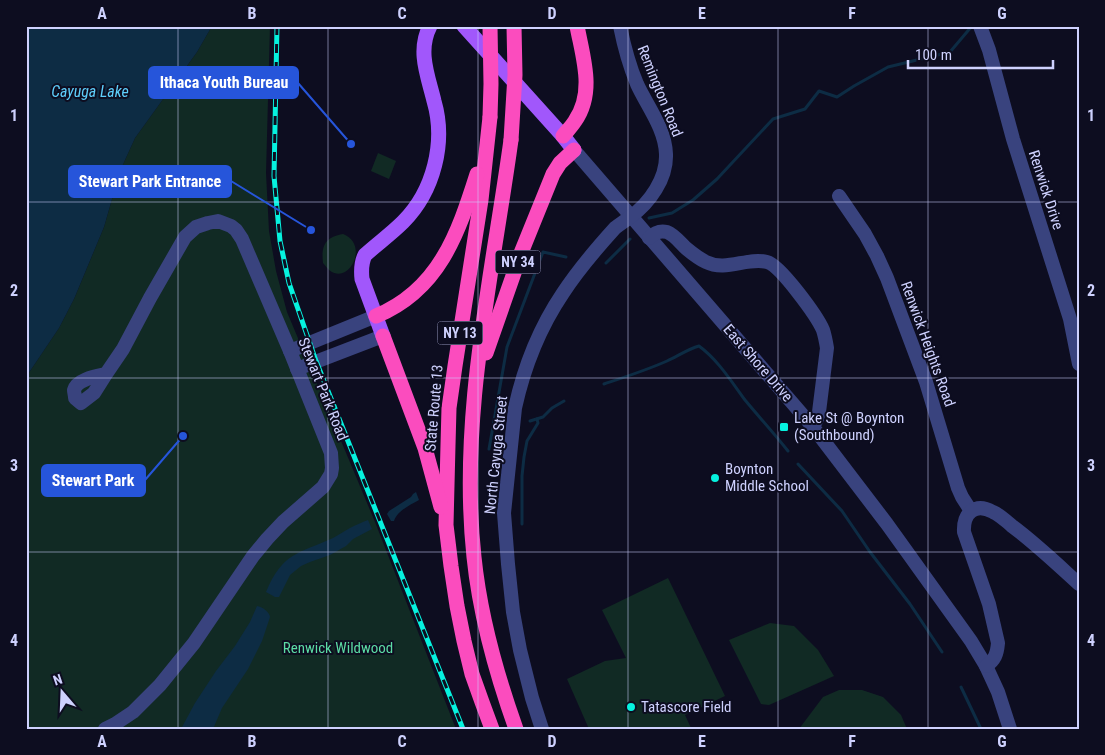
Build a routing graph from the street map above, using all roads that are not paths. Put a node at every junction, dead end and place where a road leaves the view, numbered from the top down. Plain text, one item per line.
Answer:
1 (430, 26) edge
2 (464, 26) edge
3 (490, 26) edge
4 (514, 26) edge
5 (577, 26) edge
6 (620, 26) edge
7 (981, 30) edge
8 (563, 136) junction
9 (487, 141) junction
10 (574, 150) junction
11 (839, 196) dead end
12 (631, 217) junction
13 (649, 238) junction
14 (376, 316) junction
15 (383, 336) junction
16 (290, 351) junction
17 (1079, 364) edge
18 (297, 369) junction
19 (106, 374) dead end
20 (476, 383) junction
21 (812, 426) junction
22 (971, 511) junction
23 (446, 525) junction
24 (1079, 584) edge
25 (986, 666) junction
26 (105, 729) edge
27 (492, 729) edge
28 (516, 729) edge
29 (542, 729) edge
30 (1010, 729) edge

1 - 14 main road
2 - 8 main road, East Shore Drive
3 - 9 highway, State Route 13 / NY 13, bridge
4 - 20 highway, NY 13, bridge
5 - 8 highway
6 - 12 street, Remington Road
7 - 17 street, Renwick Drive
8 - 10 main road, East Shore Drive
9 - 14 highway
9 - 23 highway, State Route 13 / NY 13
10 - 12 street, East Shore Drive
10 - 20 highway, NY 34
11 - 22 street, Renwick Heights Road
12 - 13 street, East Shore Drive
12 - 29 street, North Cayuga Street
13 - 21 street, East Shore Drive
13 - 21 street
14 - 15 main road
14 - 16 street
15 - 18 street
15 - 23 highway
16 - 18 street, Stewart Park Road
16 - 19 street, Stewart Park Road
18 - 26 street, Stewart Park Road
20 - 28 highway, NY 13
21 - 25 street, East Shore Drive
22 - 24 street
22 - 25 street
23 - 27 highway, State Route 13 / NY 13
25 - 30 street, East Shore Drive

